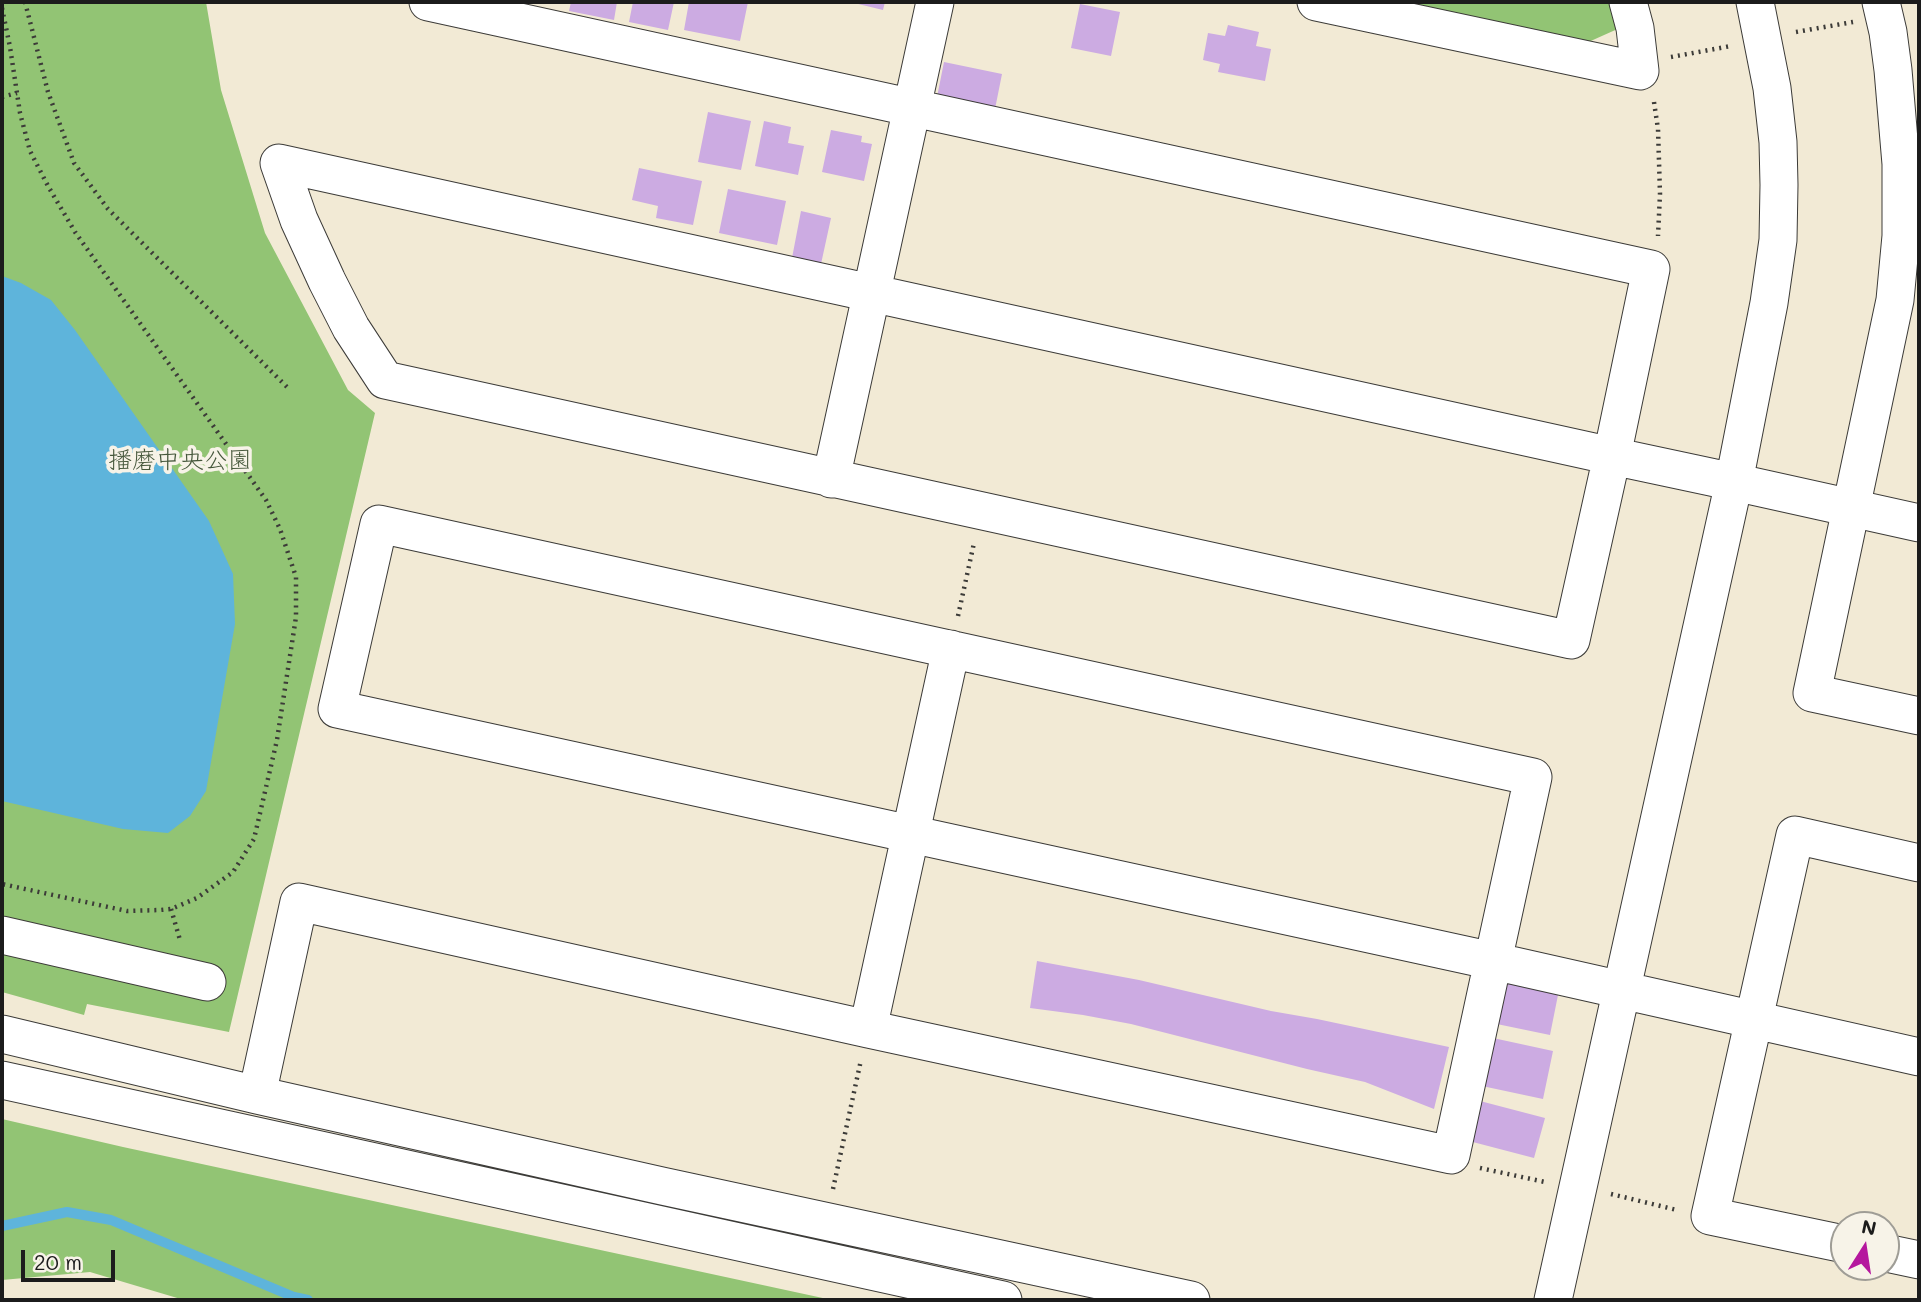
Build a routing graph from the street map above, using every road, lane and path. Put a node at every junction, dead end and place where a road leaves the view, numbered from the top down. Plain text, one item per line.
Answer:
1 (25, 2) edge
2 (428, 2) edge
3 (935, 2) edge
4 (1315, 2) edge
5 (1628, 2) edge
6 (1755, 2) edge
7 (2, 8) edge
8 (1882, 9) edge
9 (1792, 33) dead end
10 (1737, 45) dead end
11 (1639, 67) junction
12 (17, 93) junction
13 (2, 97) edge
14 (912, 106) junction
15 (1910, 132) edge
16 (1651, 269) junction
17 (871, 293) junction
18 (1905, 326) edge
19 (287, 387) dead end
20 (1612, 456) junction
21 (831, 479) junction
22 (1734, 482) junction
23 (1852, 508) junction
24 (1919, 523) edge
25 (976, 532) dead end
26 (951, 649) junction
27 (1919, 716) edge
28 (911, 833) junction
29 (1919, 863) edge
30 (2, 884) edge
31 (171, 909) junction
32 (2, 935) edge
33 (180, 940) dead end
34 (1493, 961) junction
35 (207, 982) dead end
36 (1622, 991) junction
37 (1753, 1021) junction
38 (868, 1029) junction
39 (2, 1034) edge
40 (1919, 1057) edge
41 (2, 1080) edge
42 (257, 1095) junction
43 (1451, 1155) junction
44 (1545, 1182) dead end
45 (833, 1191) dead end
46 (1610, 1194) dead end
47 (1710, 1216) junction
48 (1830, 1241) edge
49 (1900, 1256) edge
50 (1919, 1260) edge
51 (1003, 1300) edge
52 (1191, 1300) edge
53 (1553, 1300) edge

1 - 19 path
2 - 14 street
3 - 14 street
4 - 11 street
5 - 11 street
6 - 22 street
7 - 12 path
8 - 9 path
8 - 15 street
10 - 11 path
11 - 16 path
12 - 13 path
12 - 31 path
14 - 16 street
14 - 17 street
15 - 18 street
16 - 20 street
17 - 20 street
17 - 21 street
17 - 21 street
18 - 23 street
20 - 21 street
20 - 22 street
22 - 23 street
22 - 36 street
23 - 24 street
23 - 27 street
25 - 26 path
26 - 28 street
26 - 28 street
26 - 34 street
28 - 34 street
28 - 38 street
29 - 37 street
30 - 31 path
31 - 33 path
32 - 35 street
34 - 36 street
34 - 43 street
36 - 37 street
36 - 53 street
37 - 40 street
37 - 47 street
38 - 42 street
38 - 43 street
38 - 45 path
39 - 42 street
41 - 51 street
42 - 52 street
43 - 44 path
46 - 47 path
47 - 48 street
49 - 50 street

